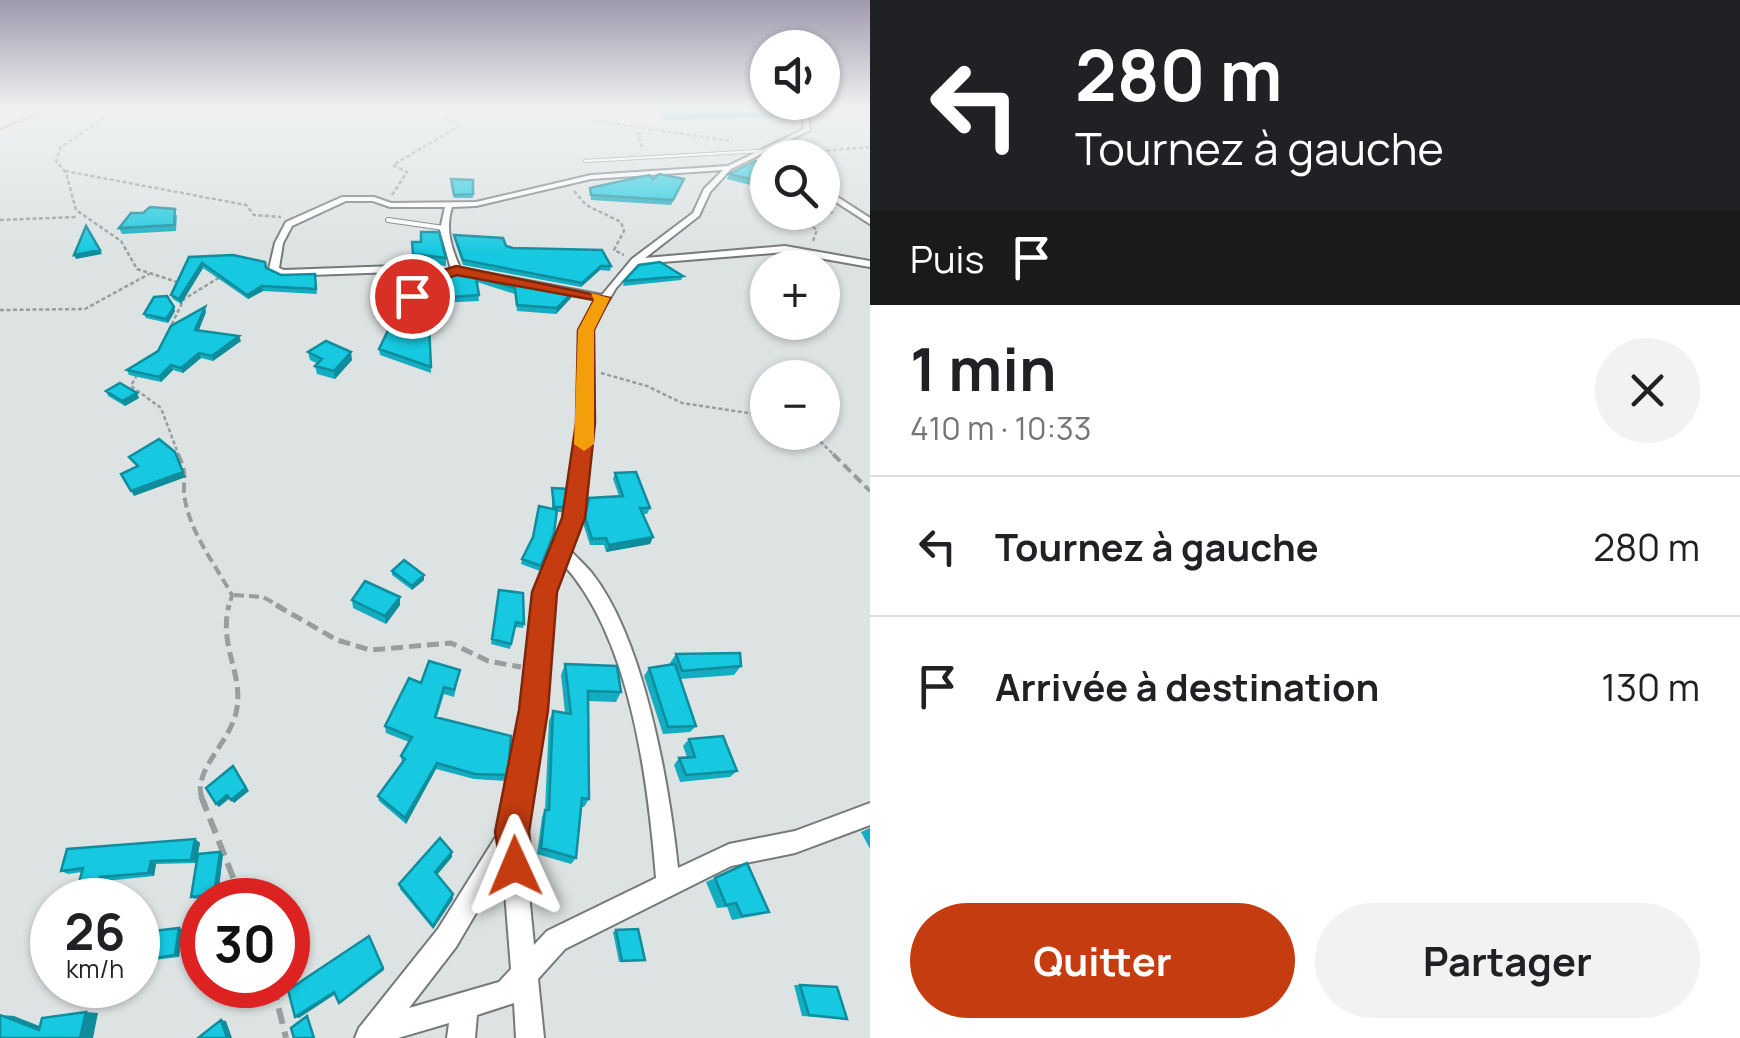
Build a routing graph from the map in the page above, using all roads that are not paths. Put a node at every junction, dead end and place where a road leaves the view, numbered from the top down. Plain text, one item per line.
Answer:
1 (619, 156) edge
2 (745, 156) edge
3 (585, 162) dead end
4 (729, 168) junction
5 (840, 201) edge
6 (449, 205) junction
7 (388, 220) dead end
8 (870, 222) edge
9 (444, 228) junction
10 (636, 260) junction
11 (870, 264) edge
12 (456, 270) junction
13 (437, 274) junction
14 (603, 298) junction
15 (426, 307) edge
16 (562, 552) junction
17 (870, 814) edge
18 (512, 832) junction
19 (668, 884) junction
20 (524, 972) junction
21 (464, 1008) junction
22 (374, 1034) edge
23 (461, 1038) edge
24 (530, 1038) edge

1 - 3 lane
2 - 4 street
4 - 6 street
4 - 10 street
5 - 8 street
6 - 9 street
6 - 13 street
7 - 9 lane
9 - 12 street
10 - 11 street
10 - 14 street
12 - 13 street
12 - 14 street
13 - 15 street
14 - 16 street
16 - 18 street
16 - 19 street
17 - 19 street
18 - 20 street
18 - 22 street
19 - 20 street
20 - 21 street
20 - 24 street
21 - 22 street
21 - 23 street

